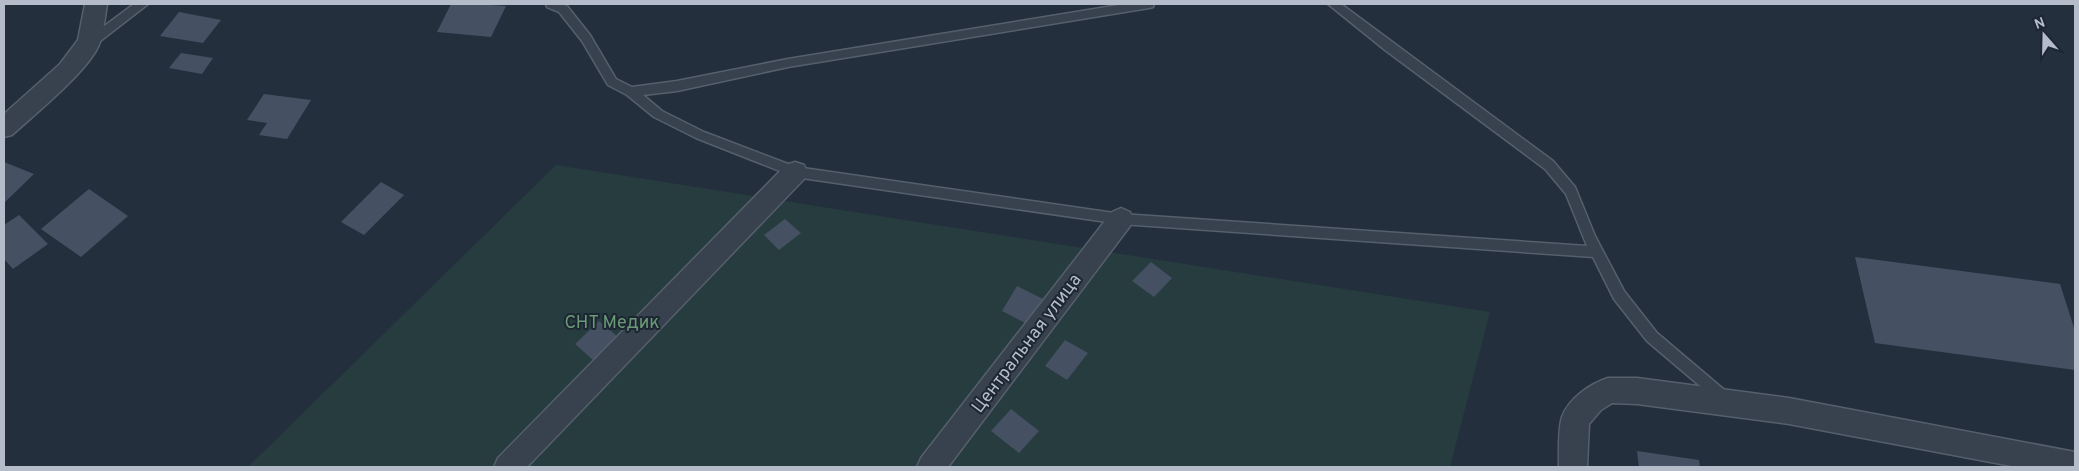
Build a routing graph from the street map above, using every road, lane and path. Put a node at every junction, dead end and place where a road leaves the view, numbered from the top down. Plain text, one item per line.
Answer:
1 (103, 4) edge
2 (142, 4) edge
3 (551, 4) edge
4 (1149, 4) edge
5 (1334, 4) edge
6 (89, 44) junction
7 (631, 92) junction
8 (4, 127) edge
9 (795, 172) junction
10 (1121, 218) junction
11 (1597, 252) junction
12 (1730, 403) junction
13 (2075, 465) edge
14 (508, 467) edge
15 (931, 467) edge
16 (1573, 467) edge

1 - 6 street
2 - 6 lane
3 - 7 lane
4 - 7 lane
5 - 11 lane
6 - 8 street
7 - 9 lane
9 - 10 lane
9 - 14 street
10 - 11 lane
10 - 15 street, Центральная улица
11 - 12 lane
12 - 13 street
12 - 16 street

